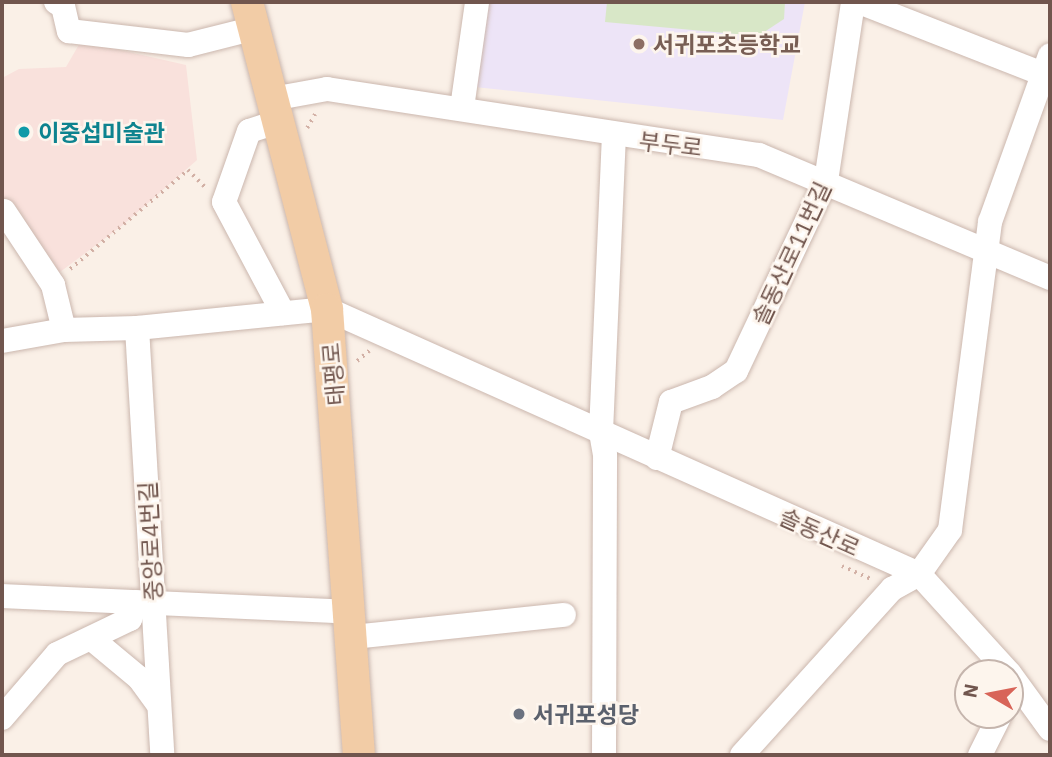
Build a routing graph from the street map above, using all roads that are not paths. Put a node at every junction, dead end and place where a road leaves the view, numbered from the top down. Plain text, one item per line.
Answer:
1 (57, 2) edge
2 (477, 2) edge
3 (856, 2) edge
4 (251, 15) edge
5 (1048, 68) edge
6 (462, 108) junction
7 (274, 110) junction
8 (614, 136) junction
9 (826, 181) junction
10 (4, 211) dead end
11 (985, 248) junction
12 (1050, 278) edge
13 (327, 309) junction
14 (284, 313) junction
15 (137, 328) junction
16 (64, 330) junction
17 (2, 341) edge
18 (601, 432) junction
19 (657, 458) junction
20 (919, 574) junction
21 (2, 596) edge
22 (145, 603) junction
23 (564, 615) dead end
24 (352, 625) junction
25 (92, 639) junction
26 (991, 659) edge
27 (1024, 698) edge
28 (159, 706) junction
29 (2, 718) edge
30 (993, 729) edge
31 (1050, 729) edge
32 (607, 753) edge
33 (162, 755) edge
34 (359, 755) edge
35 (742, 755) edge
36 (980, 755) edge

1 - 4 street
2 - 6 street
3 - 5 street
3 - 9 street, 솔동산로11번길
4 - 7 main road, 태평로
5 - 11 street
6 - 7 street, 부두로
6 - 8 street, 부두로
7 - 13 main road, 태평로
7 - 14 street, 부두로
8 - 9 street, 부두로
8 - 18 street
9 - 11 street, 부두로
9 - 19 street, 솔동산로11번길
10 - 16 street
11 - 12 street, 부두로
11 - 20 street
13 - 14 street
13 - 18 street, 솔동산로
13 - 24 main road, 태평로
14 - 15 street
15 - 16 street
15 - 22 street, 중앙로4번길
16 - 17 street
18 - 19 street, 솔동산로
18 - 32 street
19 - 20 street, 솔동산로
20 - 26 street, 솔동산로
20 - 35 street
21 - 22 street
22 - 24 street
22 - 25 street
22 - 28 street, 중앙로4번길
23 - 24 street
24 - 34 main road, 태평로
25 - 28 street
25 - 29 street
27 - 31 street, 솔동산로
28 - 33 street, 중앙로4번길
30 - 36 street

